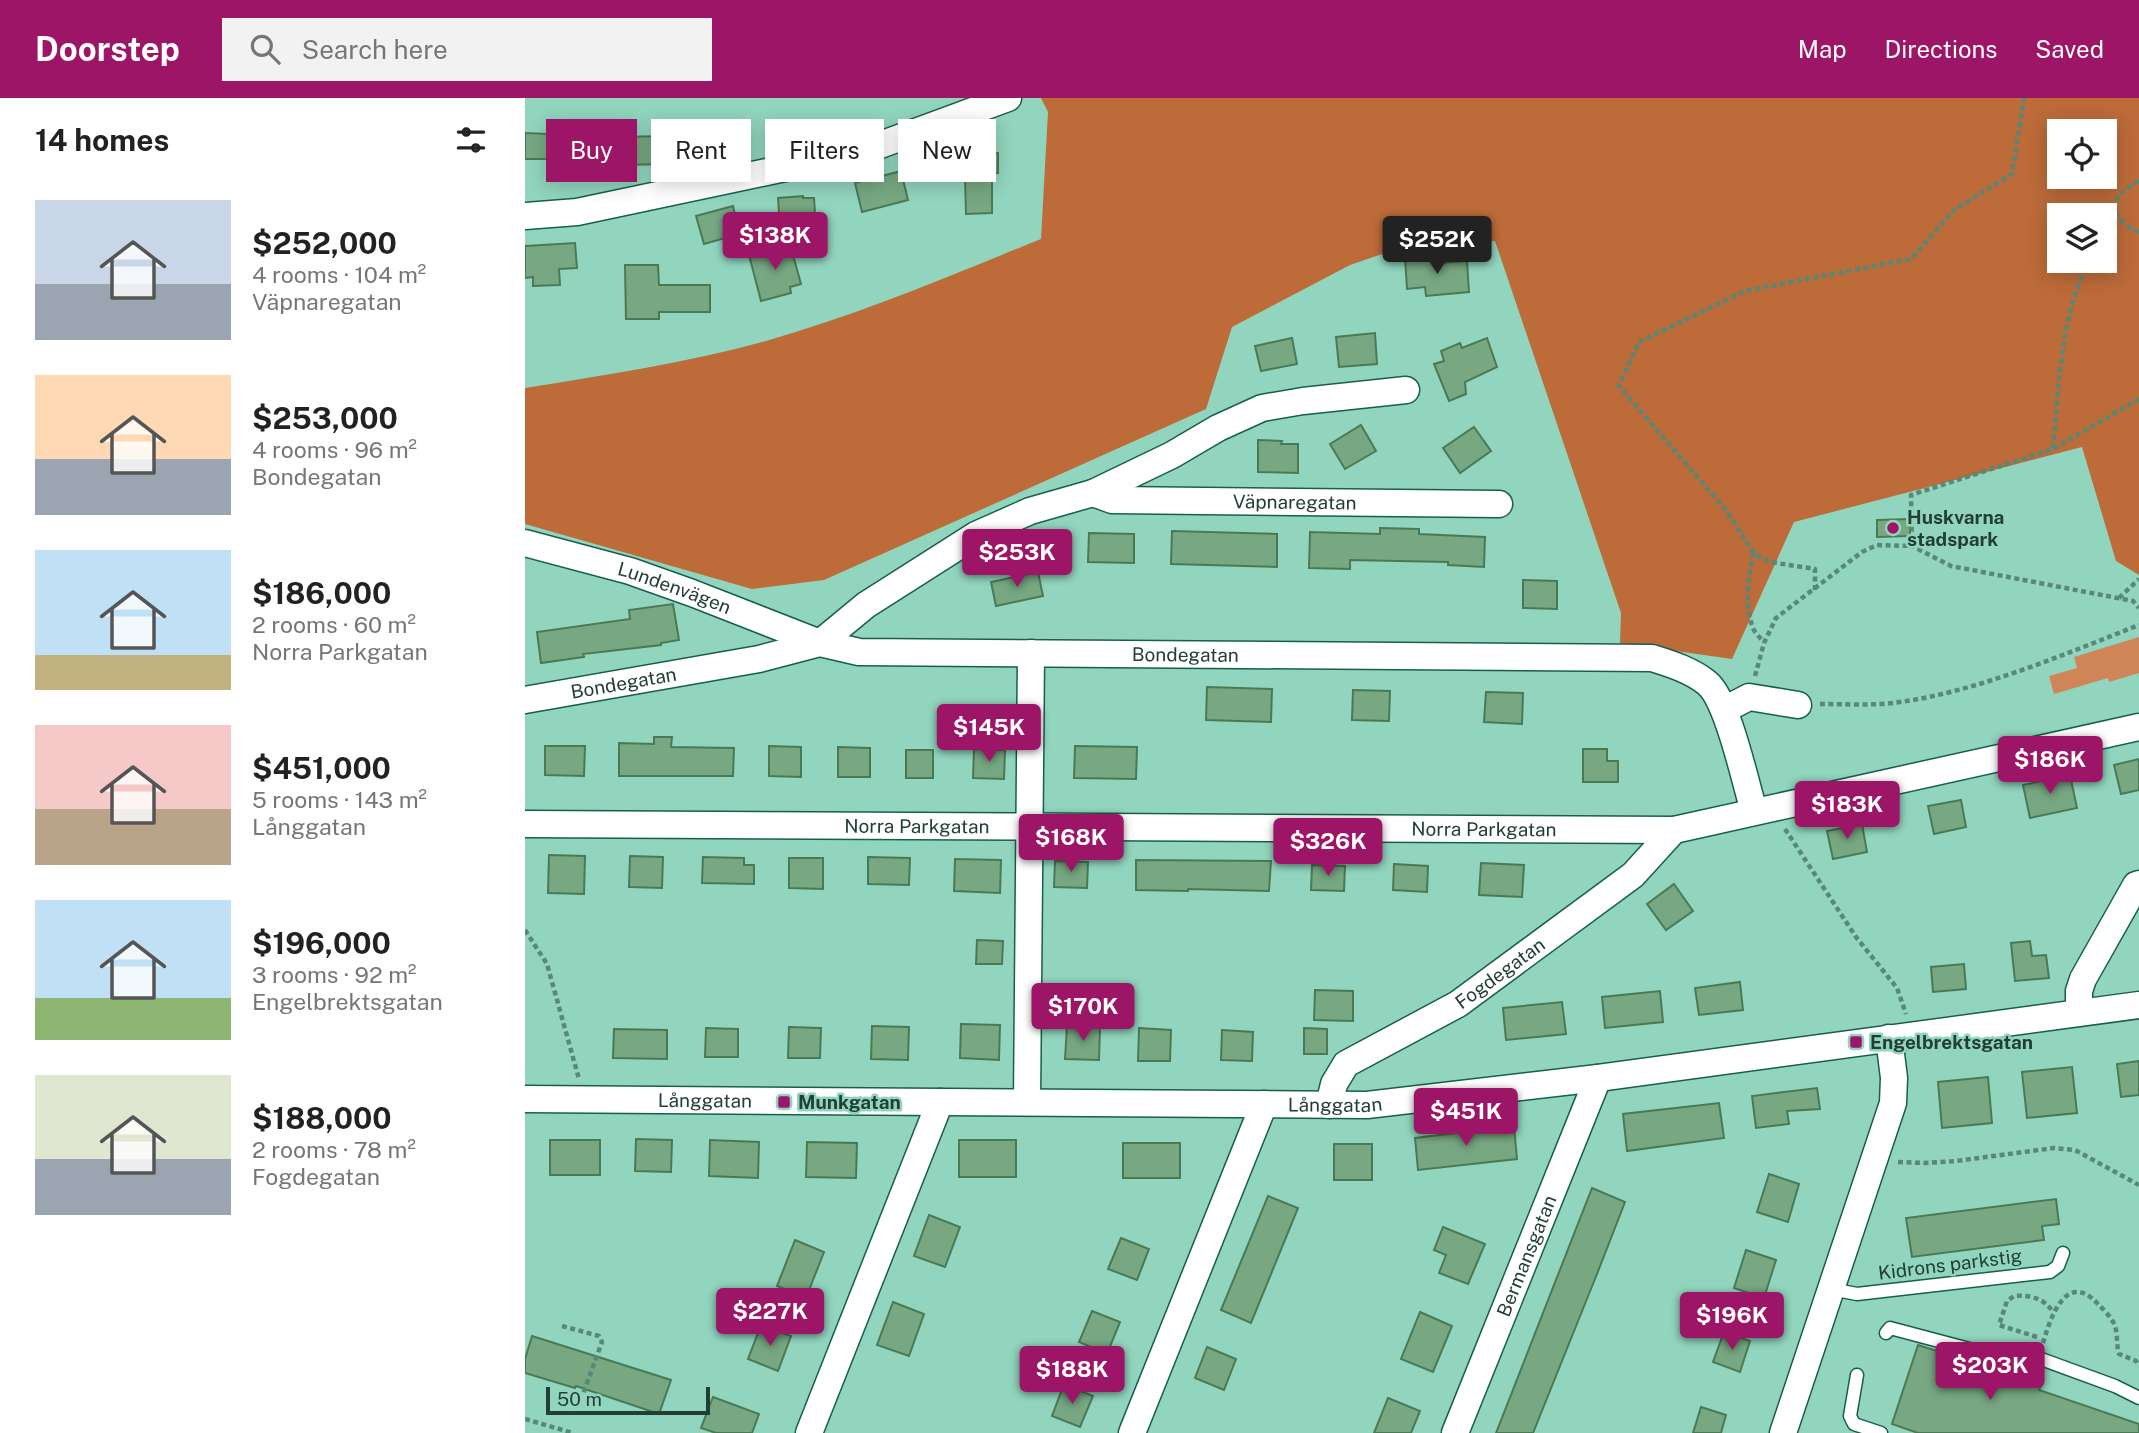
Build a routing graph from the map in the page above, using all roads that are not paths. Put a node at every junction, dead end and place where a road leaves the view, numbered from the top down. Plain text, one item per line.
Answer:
1 (1009, 98) edge
2 (525, 216) edge
3 (1406, 390) dead end
4 (1093, 493) junction
5 (1499, 504) dead end
6 (525, 543) edge
7 (820, 643) junction
8 (1031, 653) junction
9 (525, 700) edge
10 (1798, 705) road end
11 (1724, 710) junction
12 (2139, 727) edge
13 (1754, 811) junction
14 (525, 824) edge
15 (1030, 827) junction
16 (1674, 830) junction
17 (2139, 884) edge
18 (2139, 1005) edge
19 (2079, 1012) junction
20 (1900, 1037) junction
21 (1598, 1078) junction
22 (525, 1099) edge
23 (940, 1102) junction
24 (1027, 1102) junction
25 (1264, 1104) junction
26 (1329, 1105) junction
27 (2063, 1253) dead end
28 (1831, 1289) junction
29 (1886, 1334) dead end
30 (1857, 1375) dead end
31 (2139, 1398) edge
32 (809, 1433) edge
33 (1132, 1433) edge
34 (1455, 1433) edge
35 (1783, 1433) edge
36 (1881, 1433) edge

1 - 2 street
3 - 4 street, Väpnaregatan
4 - 5 street, Väpnaregatan
4 - 7 street, Väpnaregatan
6 - 7 street, Lundenvägen
7 - 8 street, Bondegatan
7 - 9 street, Bondegatan
8 - 11 street, Bondegatan
8 - 15 street
10 - 11 street
11 - 13 street, Bondegatan
12 - 13 street, Norra Parkgatan
13 - 16 street, Norra Parkgatan
14 - 15 street, Norra Parkgatan
15 - 16 street, Norra Parkgatan
15 - 24 street
16 - 26 street, Fogdegatan
17 - 19 street
18 - 19 street, Långgatan
19 - 20 street, Långgatan
20 - 21 street, Långgatan
20 - 28 street
21 - 26 street, Långgatan
21 - 34 street, Bermansgatan
22 - 23 street, Långgatan
23 - 24 street, Långgatan
23 - 32 street
24 - 25 street, Långgatan
25 - 26 street, Långgatan
25 - 33 street
27 - 28 lane, Kidrons parkstig
28 - 35 street
29 - 31 lane
30 - 36 lane

